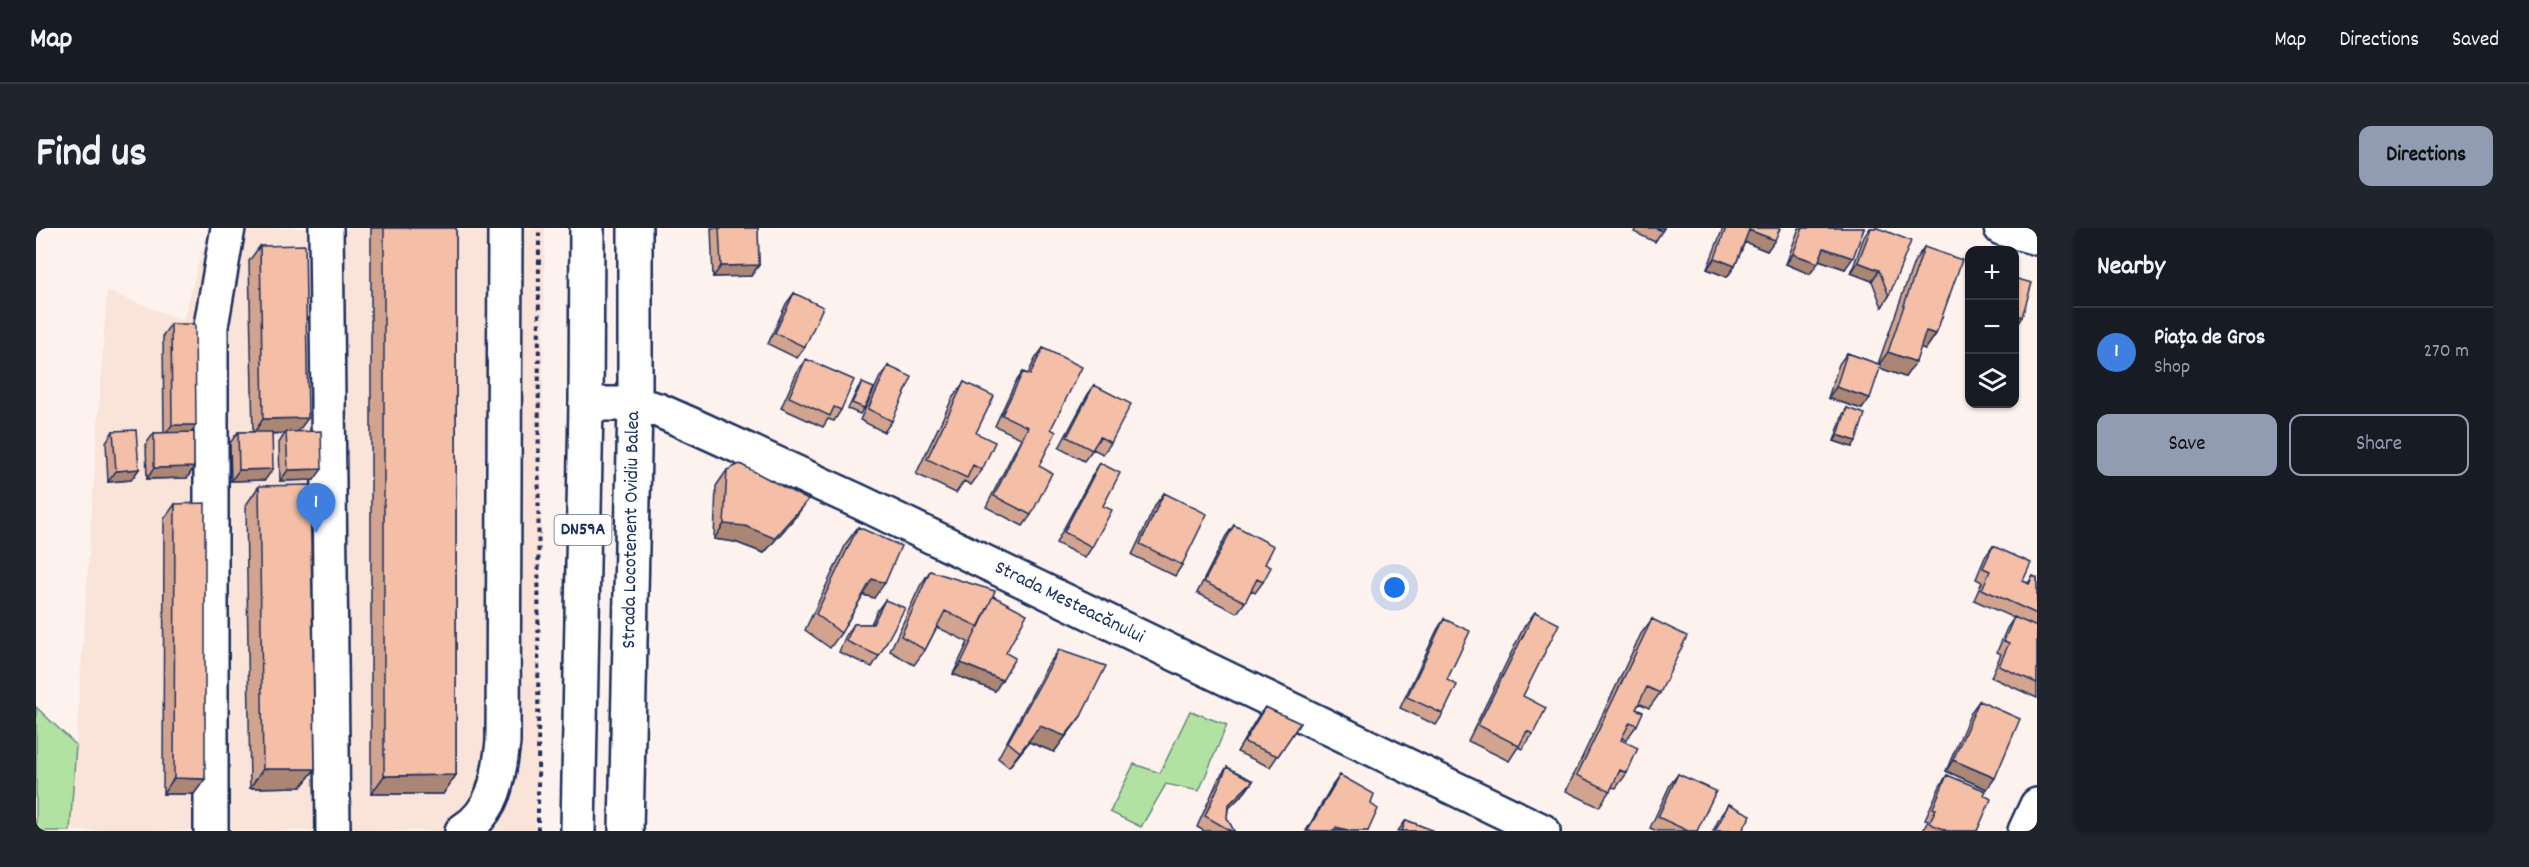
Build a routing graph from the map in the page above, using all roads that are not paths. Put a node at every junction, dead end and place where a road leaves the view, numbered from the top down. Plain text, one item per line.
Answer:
1 (228, 228) edge
2 (326, 228) edge
3 (505, 228) edge
4 (587, 228) edge
5 (635, 228) edge
6 (2001, 228) edge
7 (2037, 238) edge
8 (586, 405) junction
9 (635, 405) junction
10 (2037, 805) edge
11 (211, 831) edge
12 (333, 831) edge
13 (462, 831) edge
14 (578, 831) edge
15 (626, 831) edge
16 (1543, 831) edge
17 (2025, 831) edge

1 - 11 main road
2 - 12 main road
3 - 13 main road
4 - 8 main road, DN59A
5 - 9 main road, Strada Locotenent Ovidiu Balea / DN59A
6 - 7 main road
8 - 9 main road, Strada Mesteacănului
8 - 14 main road, DN59A
9 - 15 main road, Strada Locotenent Ovidiu Balea / DN59A
9 - 16 main road, Strada Mesteacănului
10 - 17 main road

